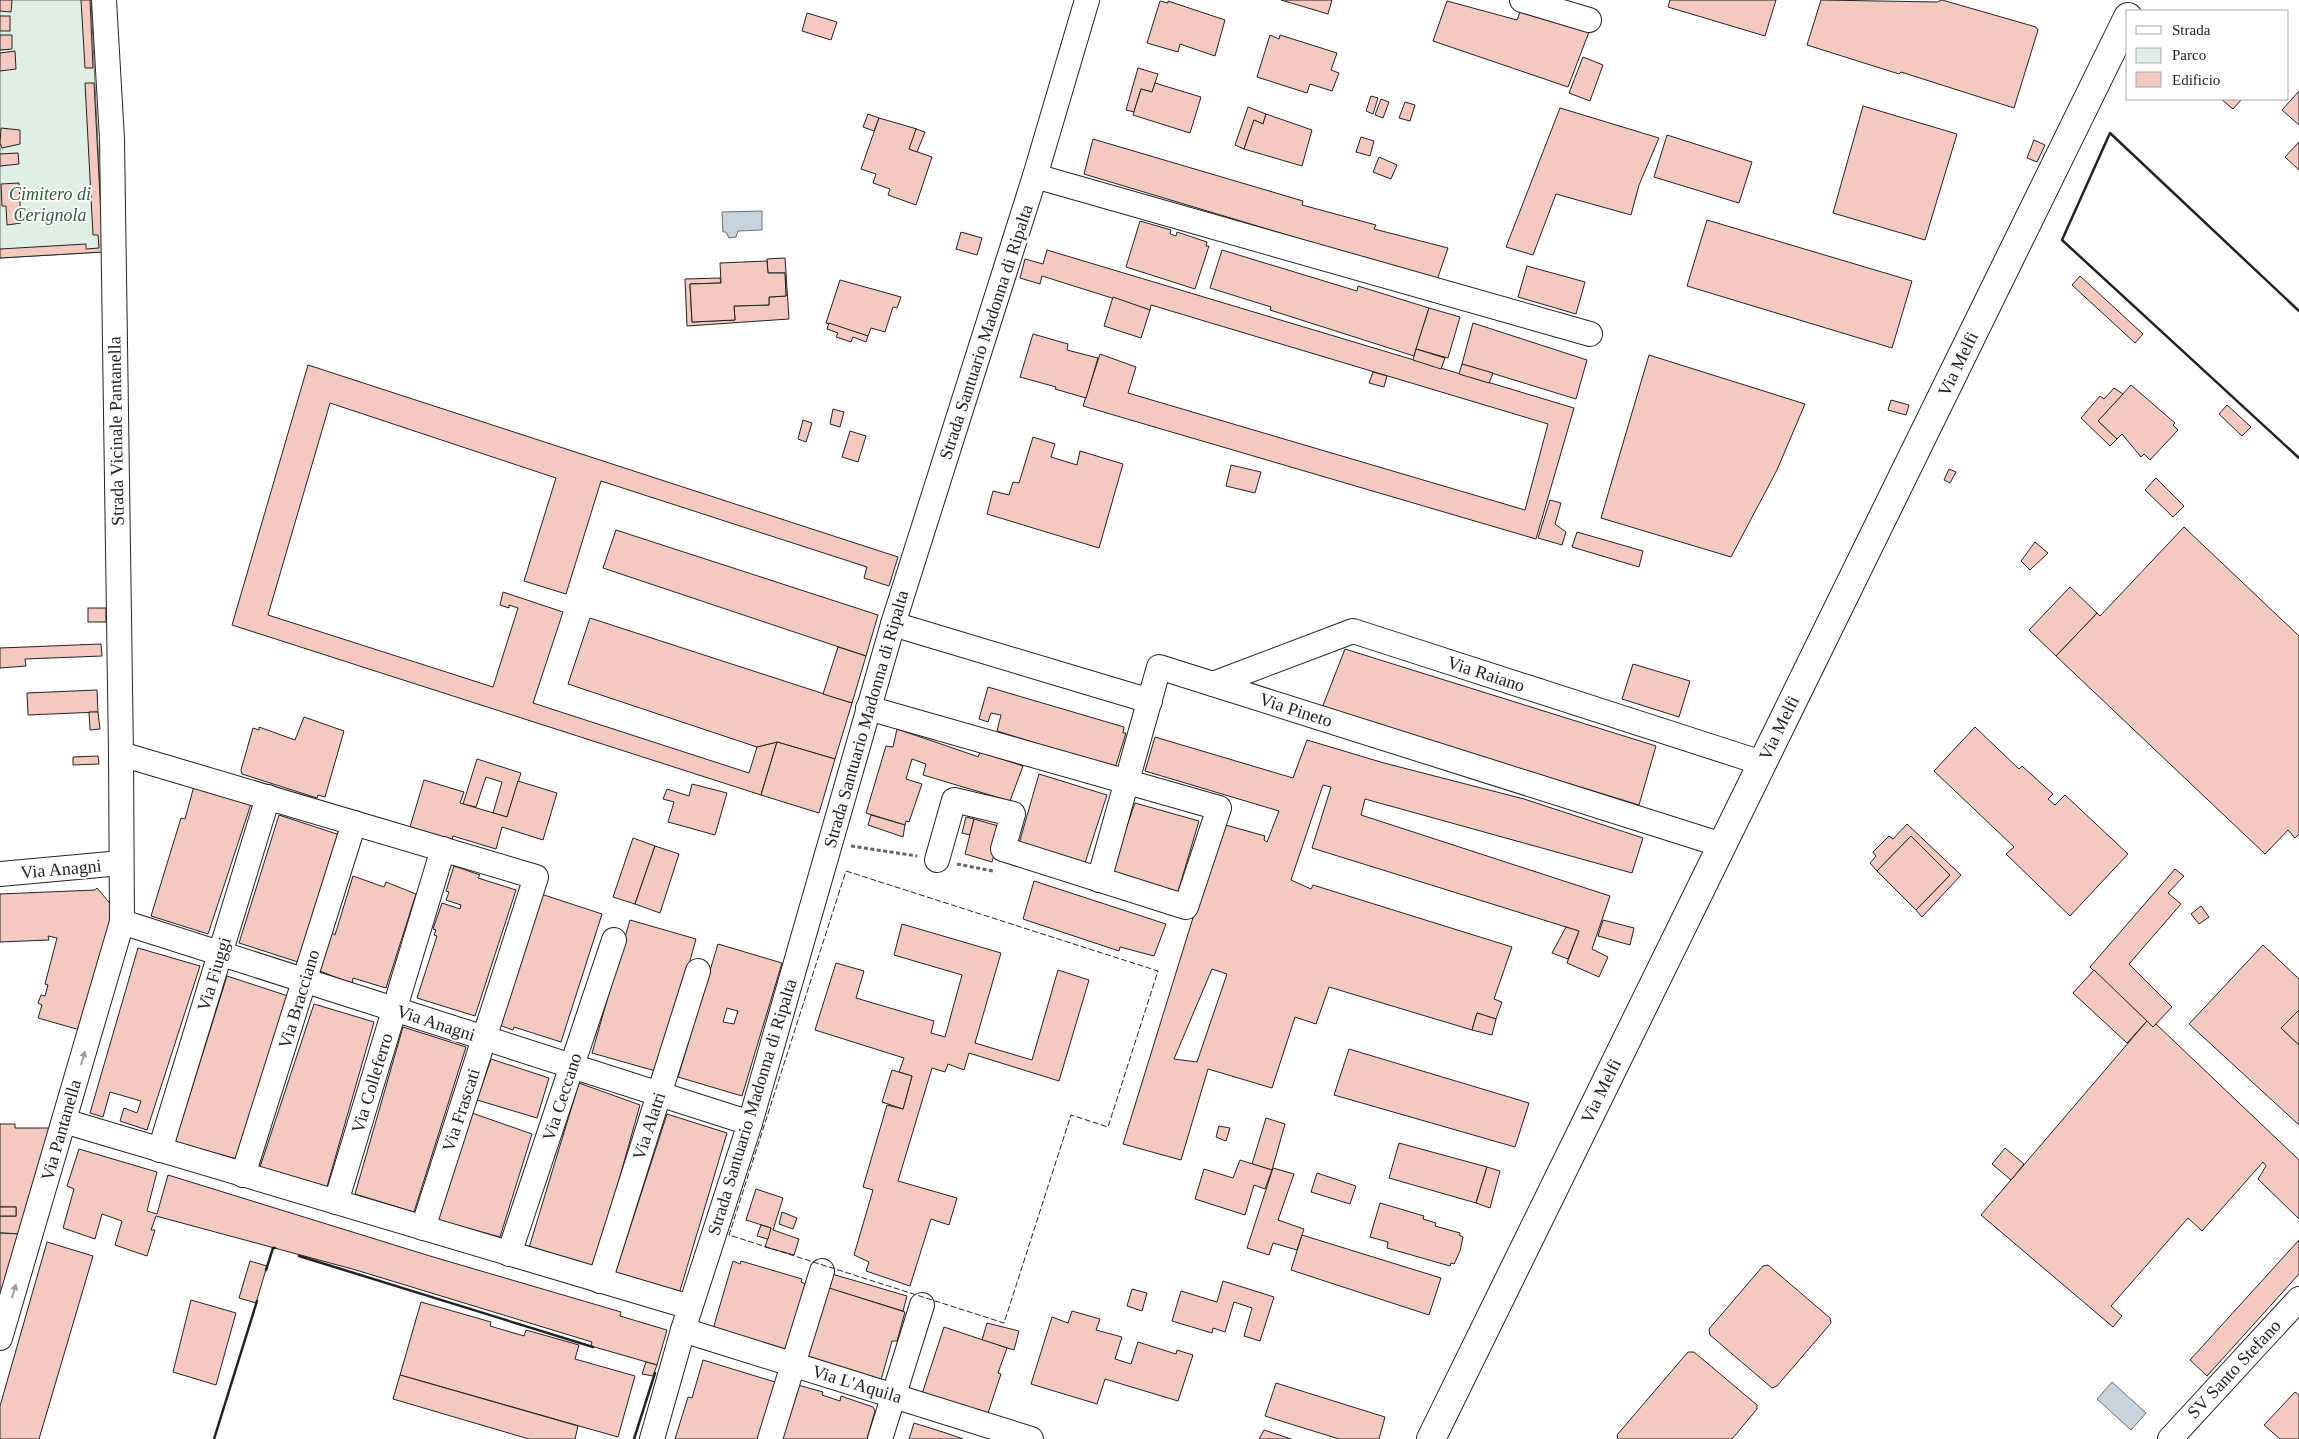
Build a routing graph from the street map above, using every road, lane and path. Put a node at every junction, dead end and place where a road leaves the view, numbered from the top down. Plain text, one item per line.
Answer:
1 (104, 0) edge
2 (1086, 0) edge
3 (1522, 0) edge
4 (1590, 20) dead end
5 (2126, 21) edge
6 (1035, 176) junction
7 (1590, 334) dead end
8 (893, 624) junction
9 (1213, 684) junction
10 (1150, 701) junction
11 (868, 708) junction
12 (122, 754) junction
13 (1762, 763) junction
14 (1125, 781) junction
15 (268, 797) junction
16 (354, 823) junction
17 (1722, 845) junction
18 (443, 850) junction
19 (936, 860) dead end
20 (121, 863) junction
21 (0, 874) edge
22 (1099, 880) junction
23 (122, 922) junction
24 (614, 940) dead end
25 (220, 954) junction
26 (698, 970) dead end
27 (304, 981) junction
28 (395, 1010) junction
29 (484, 1038) junction
30 (572, 1066) junction
31 (659, 1094) junction
32 (64, 1121) junction
33 (750, 1123) junction
34 (160, 1150) junction
35 (244, 1174) junction
36 (336, 1202) junction
37 (423, 1228) junction
38 (510, 1254) junction
39 (822, 1270) dead end
40 (600, 1280) junction
41 (2299, 1299) edge
42 (922, 1305) dead end
43 (690, 1308) junction
44 (683, 1330) junction
45 (0, 1338) edge
46 (793, 1364) junction
47 (893, 1396) junction
48 (1017, 1437) edge
49 (652, 1439) edge
50 (770, 1439) edge
51 (880, 1439) edge
52 (1431, 1439) edge
53 (2170, 1439) edge

1 - 12 street, Strada Vicinale Pantanella
2 - 6 street, Strada Santuario Madonna di Ripalta
3 - 4 street
5 - 13 main road, Via Melfi
6 - 7 street
6 - 8 street, Strada Santuario Madonna di Ripalta
8 - 10 street
8 - 11 street, Strada Santuario Madonna di Ripalta
9 - 10 street, Via Pineto
9 - 13 street, Via Raiano
9 - 17 street, Via Pineto
10 - 14 street
11 - 14 street
11 - 33 street, Strada Santuario Madonna di Ripalta
12 - 15 street
12 - 20 street, Strada Vicinale Pantanella
13 - 17 main road, Via Melfi
14 - 22 street
14 - 22 street
15 - 16 street
15 - 25 street, Via Fiuggi
16 - 18 street
16 - 27 street, Via Bracciano
17 - 52 main road, Via Melfi
18 - 28 street, Via Colleferro
18 - 29 street, Via Frascati
19 - 22 street
20 - 21 street, Via Anagni
20 - 23 street, Via Pantanella
23 - 25 street, Via Anagni
32 -> 23 street, Via Pantanella
24 - 30 street, Via Ceccano
25 - 27 street, Via Anagni
25 - 34 street, Via Fiuggi
26 - 31 street, Via Alatri
27 - 28 street, Via Anagni
27 - 35 street, Via Bracciano
28 - 29 street, Via Anagni
28 - 36 street, Via Colleferro
29 - 30 street, Via Anagni
29 - 37 street, Via Frascati
30 - 31 street, Via Anagni
30 - 38 street, Via Ceccano
31 - 33 street, Via Anagni
31 - 40 street, Via Alatri
32 - 34 street
45 -> 32 street, Via Pantanella
33 - 43 street, Strada Santuario Madonna di Ripalta
34 - 35 street
35 - 36 street
36 - 37 street
37 - 38 street
38 - 40 street
39 - 46 street
40 - 43 street
41 - 53 street, SV Santo Stefano
42 - 47 street
43 - 44 street, Strada Santuario Madonna di Ripalta
44 - 46 street, Via L'Aquila
44 - 49 street, Strada Santuario Madonna di Ripalta
46 - 47 street, Via L'Aquila
46 - 50 street
47 - 48 street, Via L'Aquila
47 - 51 street

